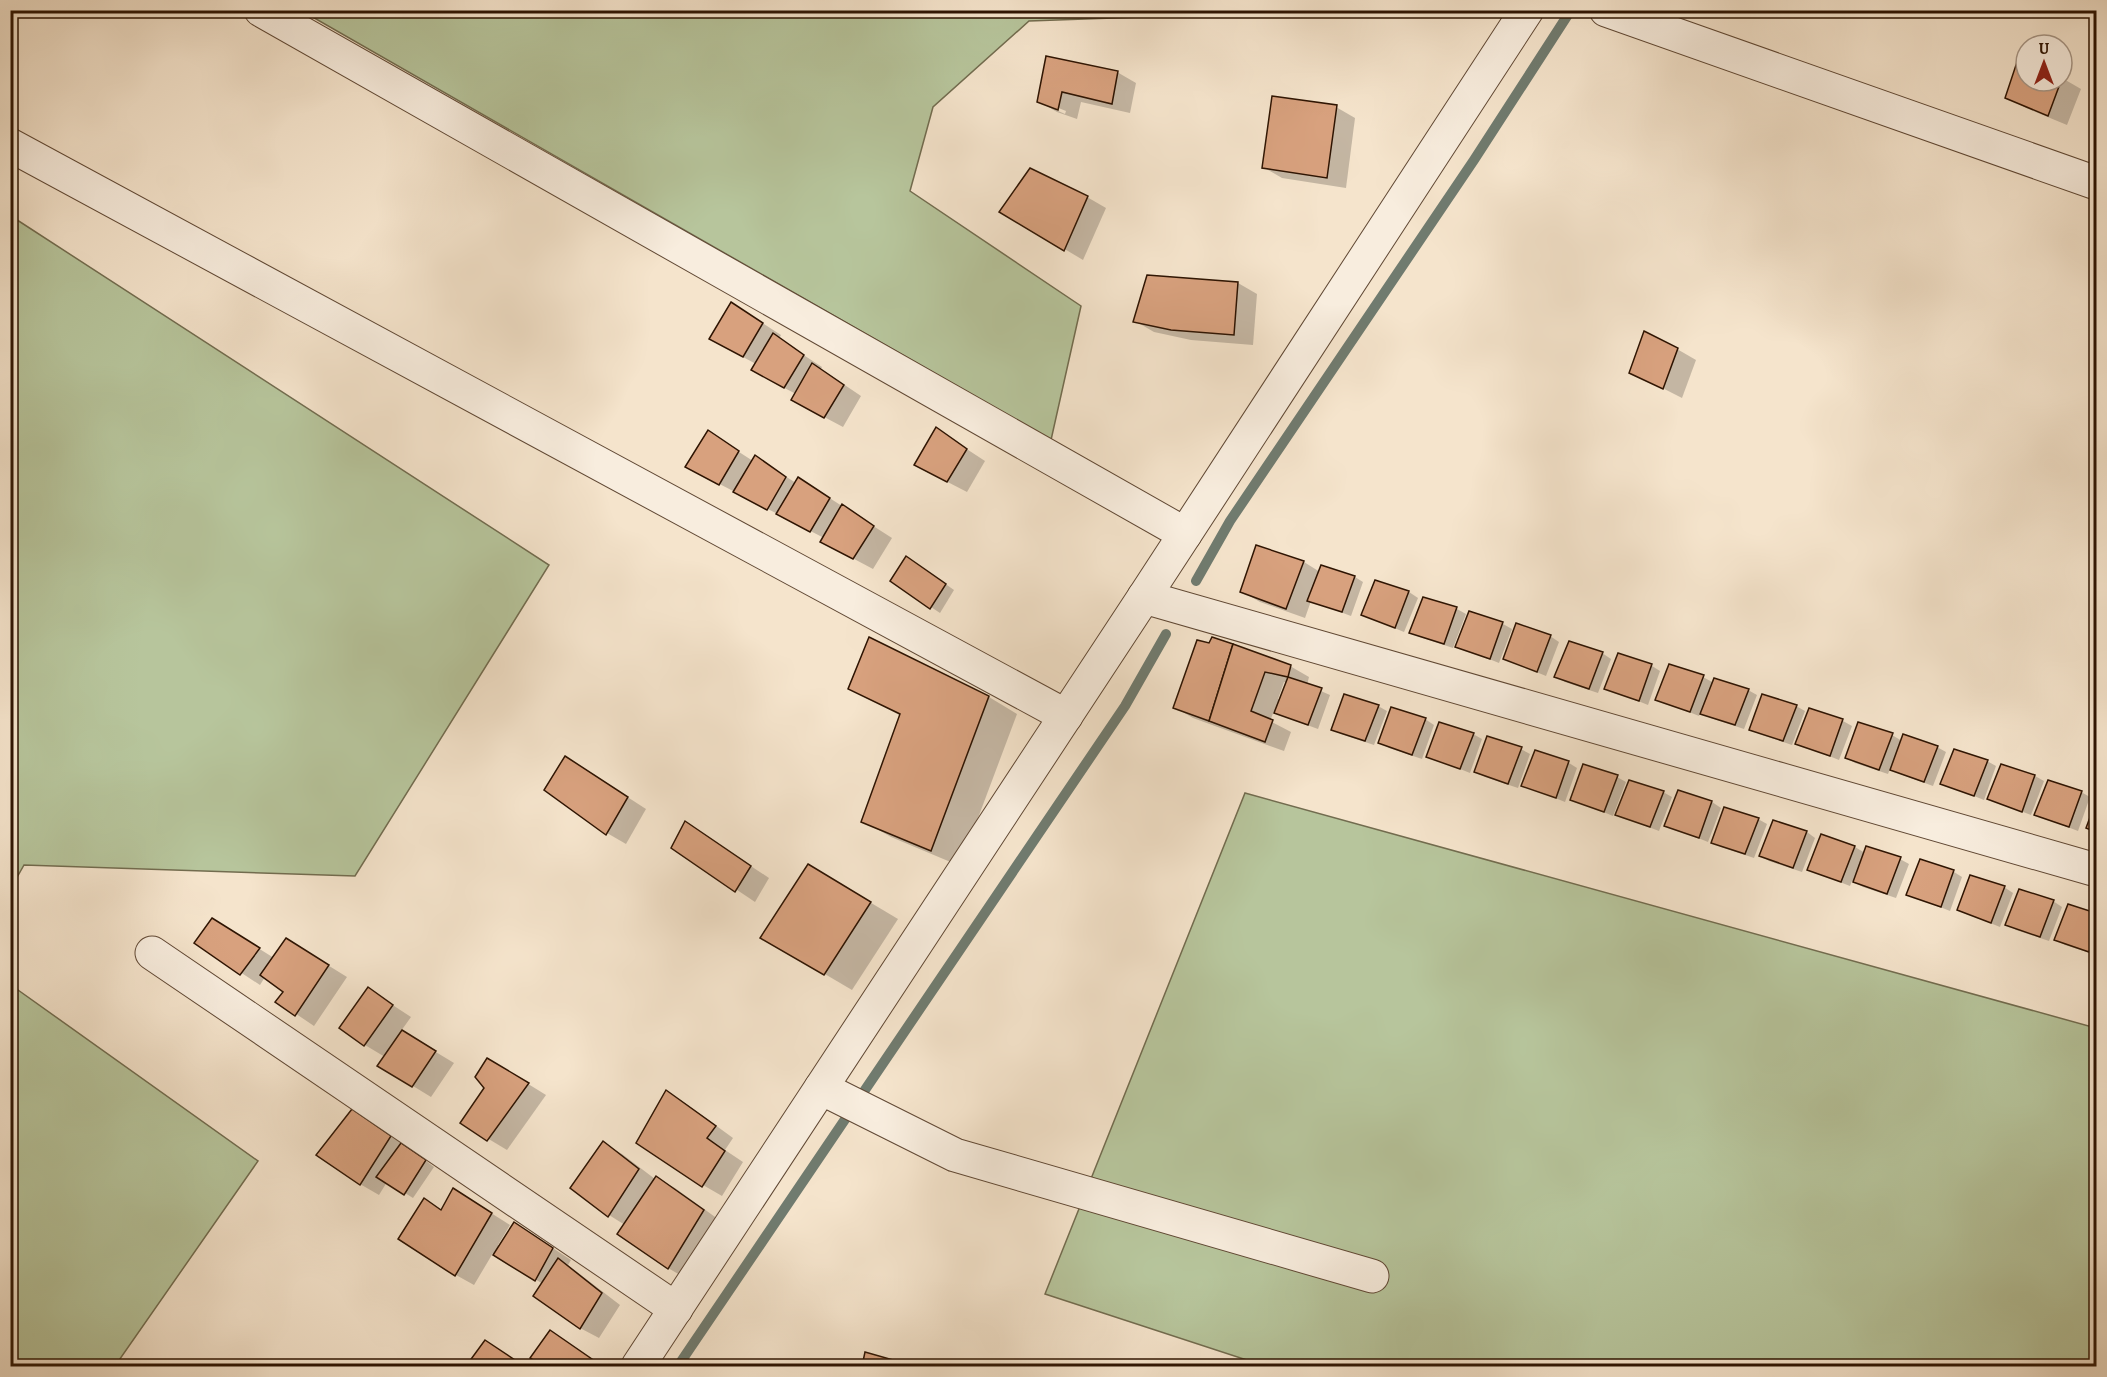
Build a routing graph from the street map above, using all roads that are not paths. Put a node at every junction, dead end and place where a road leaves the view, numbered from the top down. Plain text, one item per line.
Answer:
1 (261, 10) edge
2 (1527, 10) edge
3 (1606, 10) edge
4 (10, 145) edge
5 (2097, 183) edge
6 (1185, 534) junction
7 (1144, 597) junction
8 (1066, 716) junction
9 (2097, 870) edge
10 (152, 953) dead end
11 (827, 1091) junction
12 (1372, 1276) dead end
13 (676, 1309) junction
14 (638, 1366) edge

1 - 6 street
2 - 6 street
3 - 5 street
4 - 8 street
6 - 7 street
7 - 8 street
7 - 9 street
8 - 11 street
10 - 13 street
11 - 12 street
11 - 13 street
13 - 14 street

